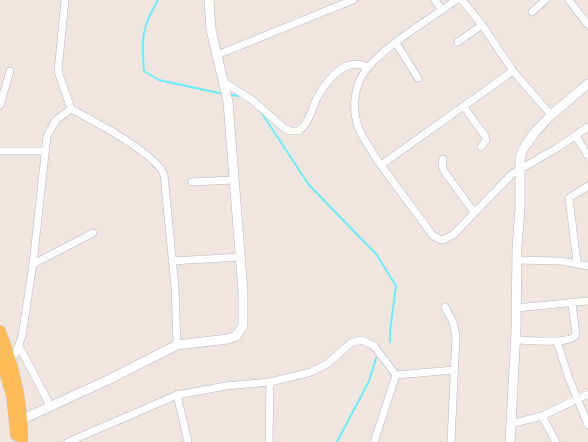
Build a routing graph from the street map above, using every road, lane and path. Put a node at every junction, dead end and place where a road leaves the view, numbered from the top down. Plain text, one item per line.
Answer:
1 (65, 0) edge
2 (209, 0) edge
3 (353, 0) edge
4 (434, 0) edge
5 (456, 0) edge
6 (462, 0) edge
7 (545, 0) edge
8 (570, 0) edge
9 (442, 10) junction
10 (532, 12) dead end
11 (482, 25) junction
12 (588, 25) edge
13 (396, 42) junction
14 (458, 42) dead end
15 (217, 55) junction
16 (368, 67) junction
17 (10, 71) dead end
18 (513, 71) junction
19 (418, 78) dead end
20 (224, 82) junction
21 (588, 84) edge
22 (0, 106) edge
23 (464, 107) junction
24 (71, 109) junction
25 (551, 115) junction
26 (588, 126) edge
27 (576, 136) junction
28 (481, 147) dead end
29 (0, 151) edge
30 (44, 151) junction
31 (588, 156) edge
32 (443, 159) dead end
33 (381, 165) junction
34 (519, 169) junction
35 (233, 180) junction
36 (192, 182) dead end
37 (588, 186) edge
38 (474, 212) junction
39 (93, 233) dead end
40 (240, 257) junction
41 (517, 260) junction
42 (172, 261) junction
43 (577, 262) junction
44 (33, 264) junction
45 (588, 266) edge
46 (588, 301) edge
47 (572, 304) junction
48 (445, 307) dead end
49 (516, 308) junction
50 (0, 331) edge
51 (516, 340) junction
52 (556, 341) junction
53 (177, 345) junction
54 (19, 346) junction
55 (5, 359) edge
56 (454, 370) junction
57 (396, 375) junction
58 (270, 382) junction
59 (588, 394) edge
60 (177, 395) junction
61 (578, 399) junction
62 (51, 407) junction
63 (542, 416) junction
64 (22, 419) junction
65 (510, 424) junction
66 (588, 425) edge
67 (16, 442) edge
68 (22, 442) edge
69 (68, 442) edge
70 (188, 442) edge
71 (269, 442) edge
72 (374, 442) edge
73 (451, 442) edge
74 (510, 442) edge
75 (556, 442) edge

1 - 24 street
2 - 15 street
3 - 15 street
4 - 9 street
5 - 9 street
6 - 11 street
7 - 10 street
8 - 12 street
9 - 13 street
11 - 14 street
11 - 18 street
13 - 16 street
13 - 19 street
15 - 20 street
16 - 20 street
16 - 33 street
17 - 22 street
18 - 23 street
18 - 25 street
20 - 35 street
21 - 25 street
23 - 28 street
23 - 33 street
24 - 30 street
24 - 42 street
25 - 34 street
26 - 27 street
27 - 31 street
27 - 34 street
29 - 30 street
30 - 44 street
32 - 38 street
33 - 38 street
34 - 38 street
34 - 41 street
35 - 36 street
35 - 40 street
37 - 43 street
39 - 44 street
40 - 42 street
40 - 53 street
41 - 43 street
41 - 49 street
42 - 53 street
43 - 45 street
44 - 54 street
46 - 47 street
47 - 49 street
47 - 52 street
48 - 56 street
49 - 51 street
50 - 55 main road
51 - 52 street
51 - 65 street
52 - 61 street
53 - 62 street
54 - 55 street
54 - 62 street
55 - 64 main road
55 - 67 main road
56 - 57 street
56 - 73 street
57 - 58 street
57 - 72 street
58 - 60 street
58 - 71 street
59 - 61 street
60 - 69 street
60 - 70 street
61 - 63 street
61 - 66 street
62 - 64 street
63 - 65 street
63 - 75 street
64 - 68 main road
65 - 74 street

